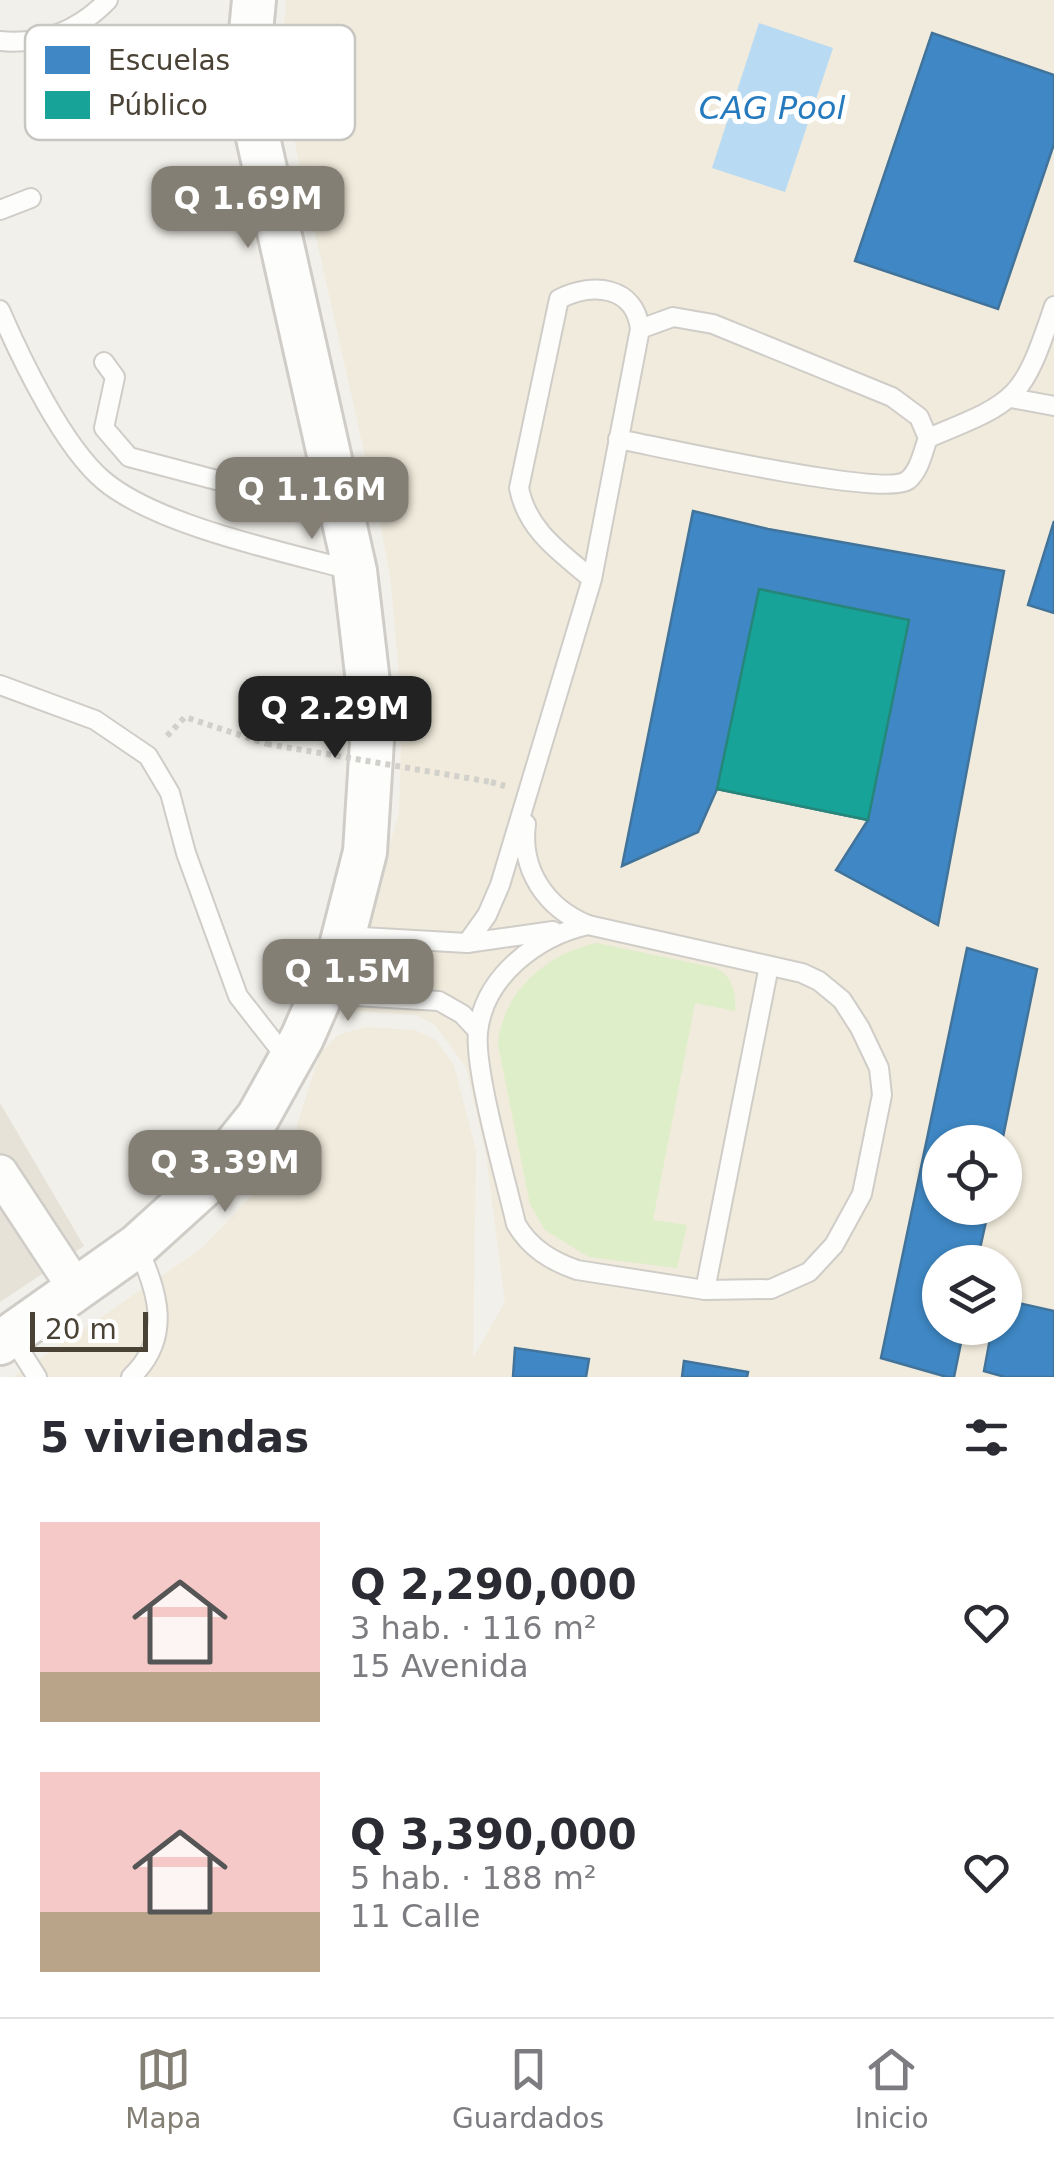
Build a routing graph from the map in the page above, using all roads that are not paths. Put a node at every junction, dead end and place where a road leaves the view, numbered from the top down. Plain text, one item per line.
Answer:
1 (108, 0) edge
2 (254, 0) edge
3 (79, 25) edge
4 (252, 25) edge
5 (25, 40) edge
6 (0, 41) edge
7 (259, 140) edge
8 (31, 198) dead end
9 (0, 210) edge
10 (1054, 306) edge
11 (0, 310) edge
12 (640, 330) junction
13 (110, 369) dead end
14 (1011, 398) junction
15 (1054, 406) edge
16 (928, 438) junction
17 (618, 440) junction
18 (340, 498) junction
19 (355, 571) junction
20 (592, 579) junction
21 (0, 684) edge
22 (530, 793) junction
23 (588, 925) junction
24 (468, 944) junction
25 (341, 945) junction
26 (770, 966) junction
27 (322, 994) junction
28 (478, 1031) junction
29 (290, 1062) junction
30 (0, 1173) edge
31 (137, 1246) junction
32 (77, 1290) junction
33 (706, 1290) junction
34 (5, 1340) edge
35 (37, 1377) edge
36 (131, 1377) edge

1 - 3 lane
2 - 4 street
5 - 6 lane
7 - 18 street
8 - 9 lane
10 - 14 lane
11 - 19 lane
12 - 16 lane
12 - 17 lane
12 - 20 lane
13 - 18 lane
14 - 15 lane
14 - 16 lane
16 - 17 lane
17 - 20 lane
18 - 19 street
19 - 25 street
20 - 22 lane
21 - 29 lane
22 - 23 lane
22 - 24 lane
23 - 24 lane
23 - 26 lane
23 - 28 lane
24 - 25 lane
25 - 27 street
26 - 33 lane
26 - 33 lane
27 - 28 lane
27 - 29 street
28 - 33 lane
29 - 31 street
30 - 32 street
31 - 32 street
31 - 36 lane
32 - 34 street
34 - 35 lane

